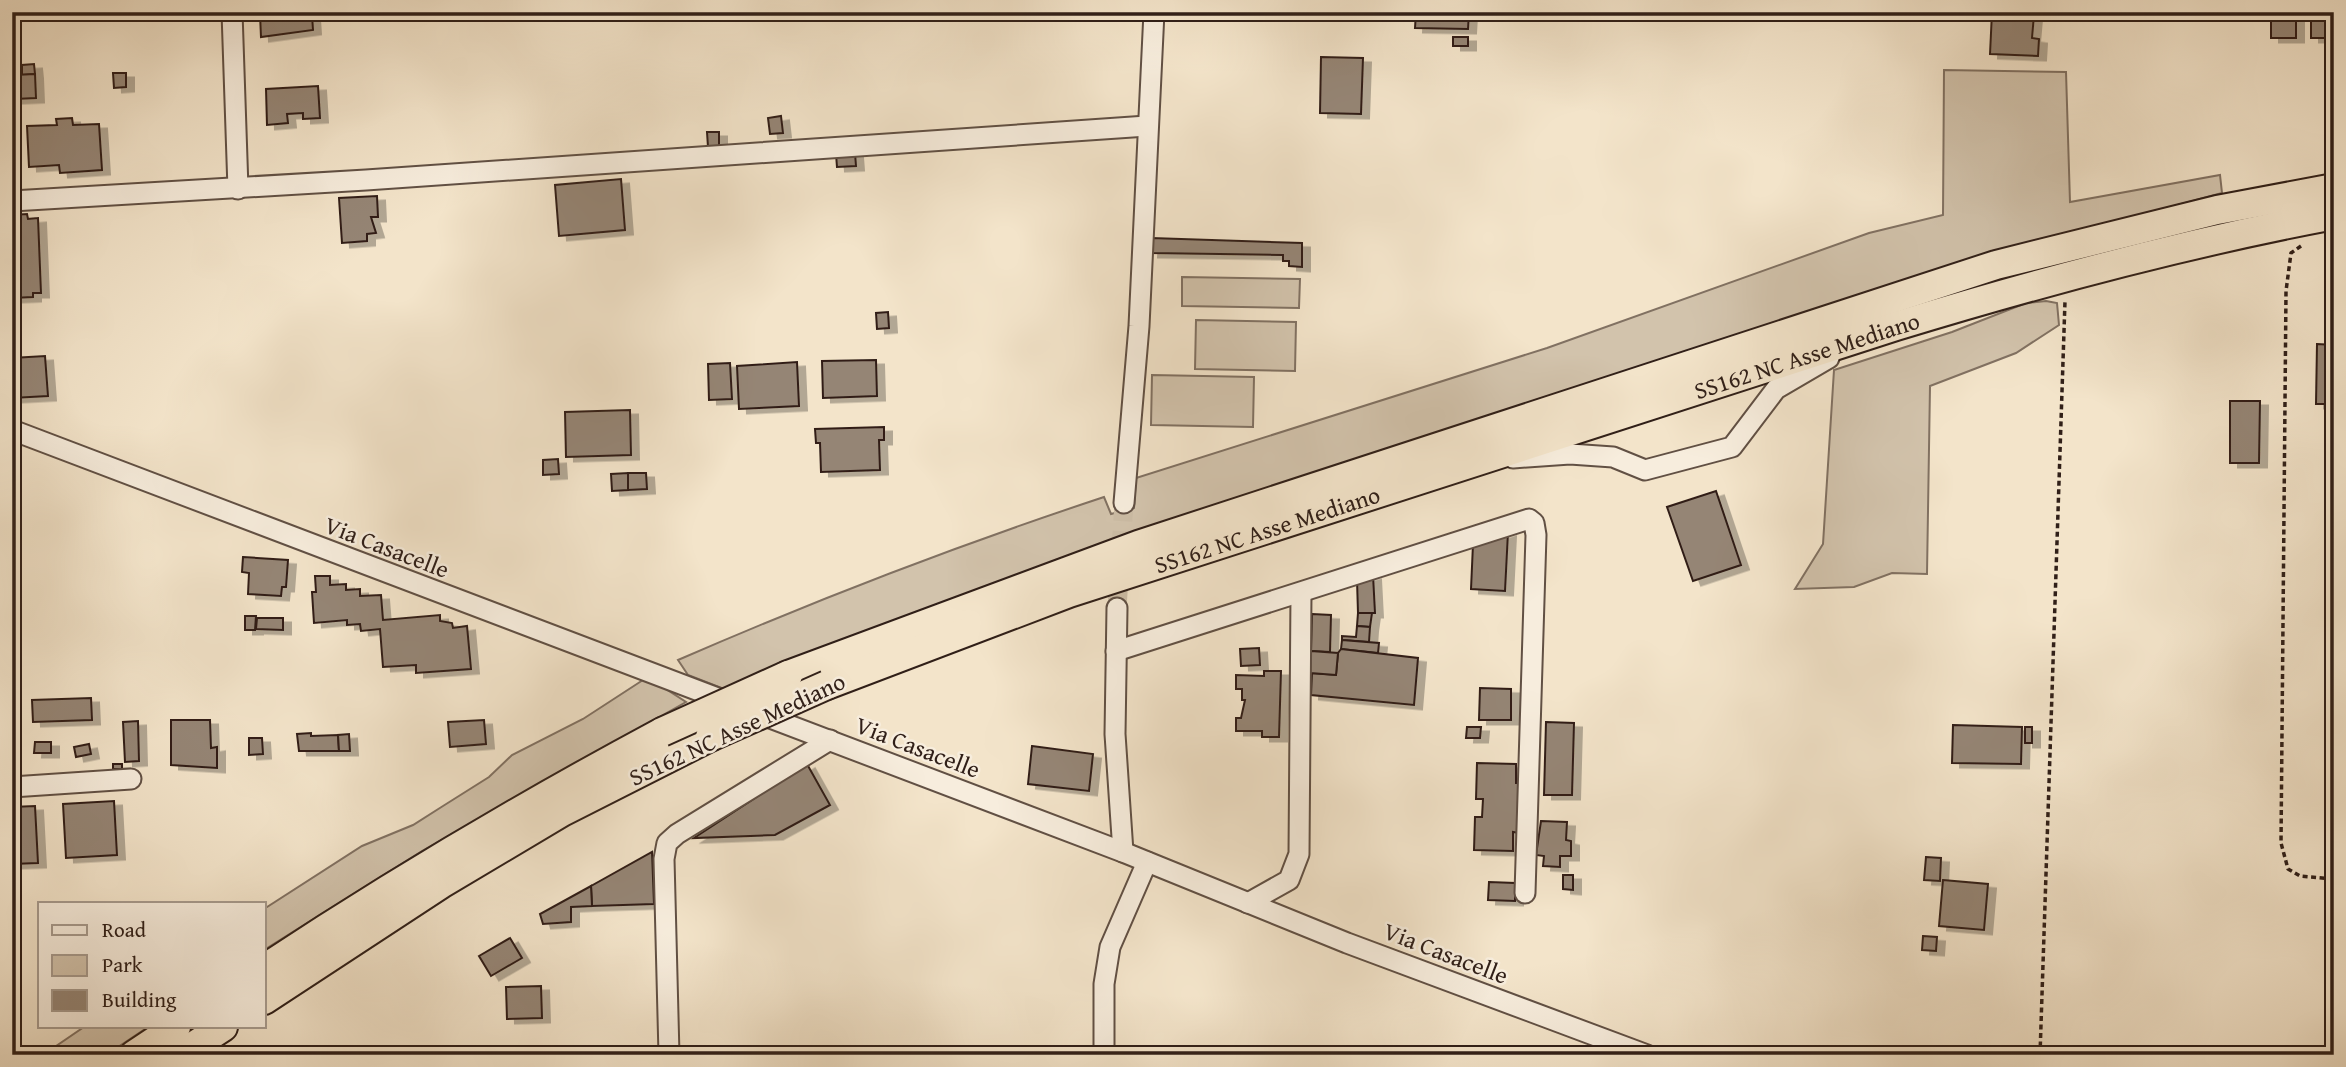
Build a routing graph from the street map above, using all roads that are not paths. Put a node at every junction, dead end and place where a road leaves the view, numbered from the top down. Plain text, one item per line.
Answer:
1 (232, 12) edge
2 (1154, 12) edge
3 (1147, 126) junction
4 (2334, 188) edge
5 (238, 189) junction
6 (12, 201) edge
7 (2334, 215) edge
8 (1896, 326) junction
9 (12, 430) edge
10 (1484, 460) junction
11 (1124, 503) tunnel mouth
12 (1301, 593) junction
13 (1117, 608) tunnel mouth
14 (1116, 651) junction
15 (830, 740) junction
16 (131, 779) dead end
17 (12, 787) edge
18 (1123, 852) junction
19 (1147, 862) junction
20 (1525, 893) dead end
21 (1248, 903) junction
22 (266, 967) edge
23 (266, 999) edge
24 (174, 1028) edge
25 (221, 1028) edge
26 (134, 1055) edge
27 (180, 1055) edge
28 (669, 1055) edge
29 (1104, 1055) edge
30 (1647, 1055) edge

1 - 5 street
2 - 3 street
3 - 5 street
3 - 11 street
4 - 22 highway, SS162 NC Asse Mediano, bridge
5 - 6 street
7 - 8 highway, SS162 NC Asse Mediano
8 - 10 highway, SS162 NC Asse Mediano
8 - 10 street
9 - 15 street, Via Casacelle
10 - 23 highway, SS162 NC Asse Mediano, bridge
12 - 14 street
12 - 20 street
12 - 21 street
13 - 14 street
14 - 18 street
15 - 18 street, Via Casacelle
15 - 28 street
16 - 17 street
18 - 19 street, Via Casacelle
19 - 21 street, Via Casacelle
19 - 29 street
21 - 30 street, Via Casacelle
24 - 26 highway
25 - 27 highway

